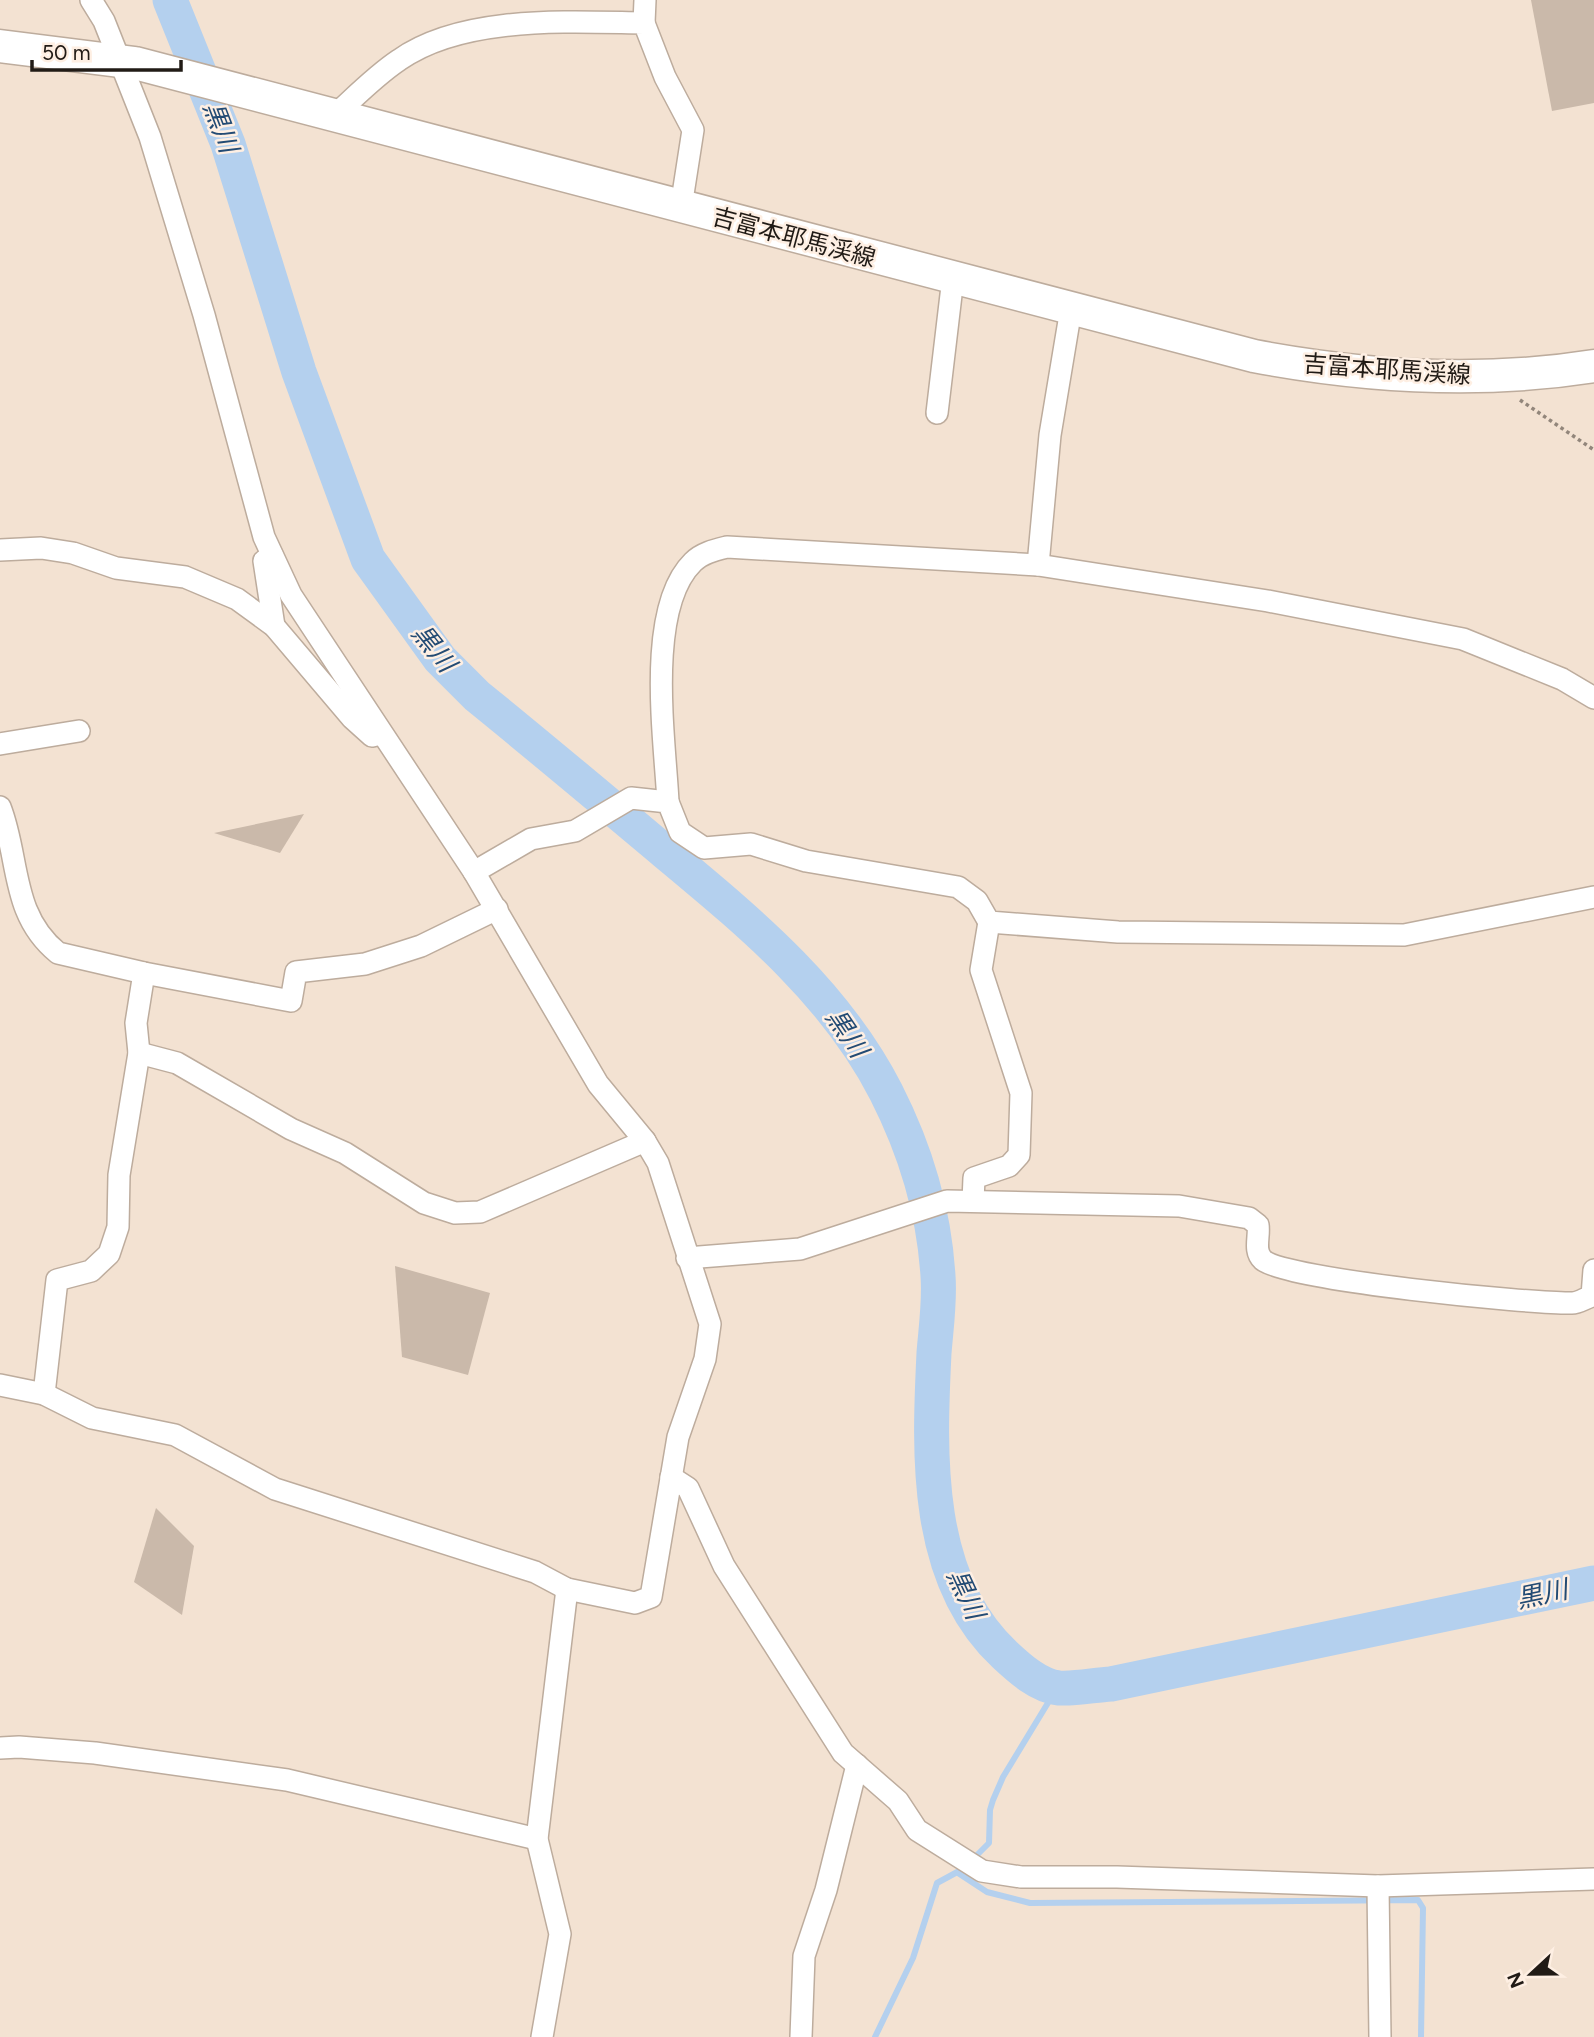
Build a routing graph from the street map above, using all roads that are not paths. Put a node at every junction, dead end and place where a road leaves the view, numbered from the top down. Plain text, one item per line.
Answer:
1 (91, 0) edge
2 (645, 0) edge
3 (644, 23) junction
4 (0, 46) edge
5 (127, 63) junction
6 (334, 116) junction
7 (681, 207) junction
8 (953, 278) junction
9 (1070, 309) junction
10 (1594, 366) edge
11 (937, 413) dead end
12 (0, 550) edge
13 (272, 555) junction
14 (1038, 565) junction
15 (274, 626) junction
16 (1594, 698) edge
17 (79, 731) dead end
18 (381, 734) junction
19 (0, 744) edge
20 (668, 802) junction
21 (0, 807) edge
22 (474, 872) junction
23 (1594, 897) edge
24 (496, 909) junction
25 (989, 922) junction
26 (144, 973) junction
27 (139, 1053) junction
28 (645, 1141) junction
29 (973, 1201) junction
30 (687, 1258) junction
31 (1594, 1270) edge
32 (0, 1384) edge
33 (44, 1394) junction
34 (671, 1477) junction
35 (567, 1589) junction
36 (0, 1748) edge
37 (857, 1765) junction
38 (537, 1839) junction
39 (1594, 1879) edge
40 (1378, 1886) junction
41 (542, 2037) edge
42 (801, 2037) edge
43 (1380, 2037) edge

1 - 5 street
2 - 3 street
3 - 6 street
3 - 7 street
4 - 5 main road, 吉富本耶馬渓線
5 - 6 main road, 吉富本耶馬渓線
5 - 13 street
6 - 7 main road, 吉富本耶馬渓線
7 - 8 main road, 吉富本耶馬渓線
8 - 9 main road, 吉富本耶馬渓線
8 - 11 street
9 - 10 main road, 吉富本耶馬渓線
9 - 14 street
12 - 15 street
13 - 15 street
13 - 18 street
14 - 16 street
14 - 20 street
15 - 18 street
17 - 19 street
18 - 22 street
20 - 22 street
20 - 25 street
21 - 26 street
22 - 24 street
23 - 25 street
24 - 26 street
24 - 28 street
25 - 29 street
26 - 27 street
27 - 28 street
27 - 33 street
28 - 30 street
29 - 30 street
29 - 31 street
30 - 34 street
32 - 33 street
33 - 35 street
34 - 35 street
34 - 37 street
35 - 38 street
36 - 38 street
37 - 40 street
37 - 42 street
38 - 41 street
39 - 40 street
40 - 43 street

